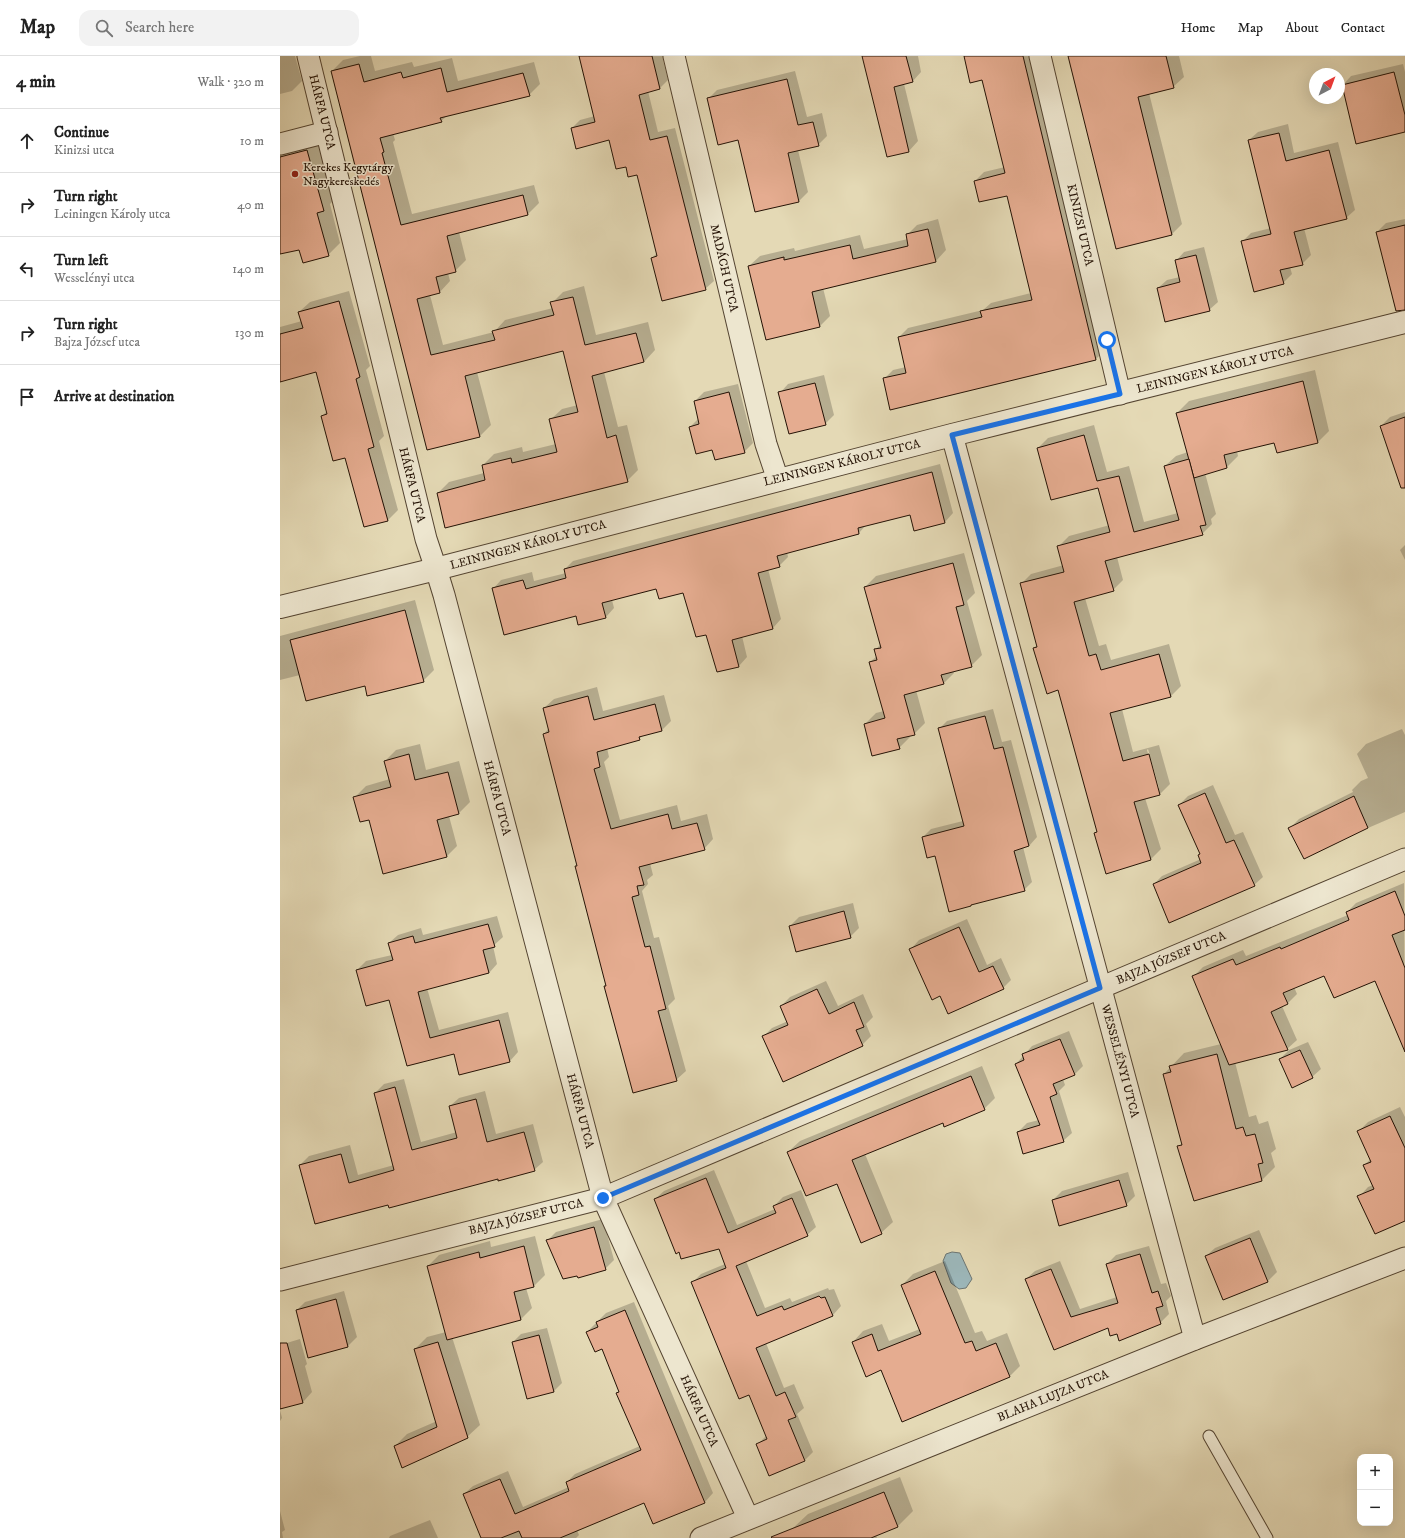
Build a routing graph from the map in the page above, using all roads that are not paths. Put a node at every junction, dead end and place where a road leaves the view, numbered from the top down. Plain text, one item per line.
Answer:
1 (308, 56) edge
2 (674, 56) edge
3 (1040, 56) edge
4 (327, 132) junction
5 (280, 144) edge
6 (1405, 322) edge
7 (1120, 394) junction
8 (952, 435) junction
9 (778, 480) junction
10 (436, 568) junction
11 (280, 607) edge
12 (1405, 859) edge
13 (1100, 988) junction
14 (603, 1198) junction
15 (1405, 1258) edge
16 (280, 1280) edge
17 (1195, 1339) junction
18 (1209, 1436) dead end
19 (748, 1518) junction
20 (702, 1538) edge
21 (1267, 1538) edge

1 - 4 street, HÁRFA UTCA
2 - 9 street, MADÁCH UTCA
3 - 7 street, KINIZSI UTCA
4 - 5 street
4 - 10 street, HÁRFA UTCA
6 - 7 street, LEININGEN KÁROLY UTCA
7 - 8 street, LEININGEN KÁROLY UTCA
8 - 9 street, LEININGEN KÁROLY UTCA
8 - 13 street, WESSELÉNYI UTCA
9 - 10 street, LEININGEN KÁROLY UTCA
10 - 11 street, LEININGEN KÁROLY UTCA
10 - 14 street, HÁRFA UTCA
12 - 13 street, BAJZA JÓZSEF UTCA
13 - 14 street, BAJZA JÓZSEF UTCA
13 - 17 street, WESSELÉNYI UTCA
14 - 16 street, BAJZA JÓZSEF UTCA
14 - 19 street, HÁRFA UTCA
15 - 17 street, BLAHA LUJZA UTCA
17 - 19 street, BLAHA LUJZA UTCA
18 - 21 lane
19 - 20 street, BLAHA LUJZA UTCA

